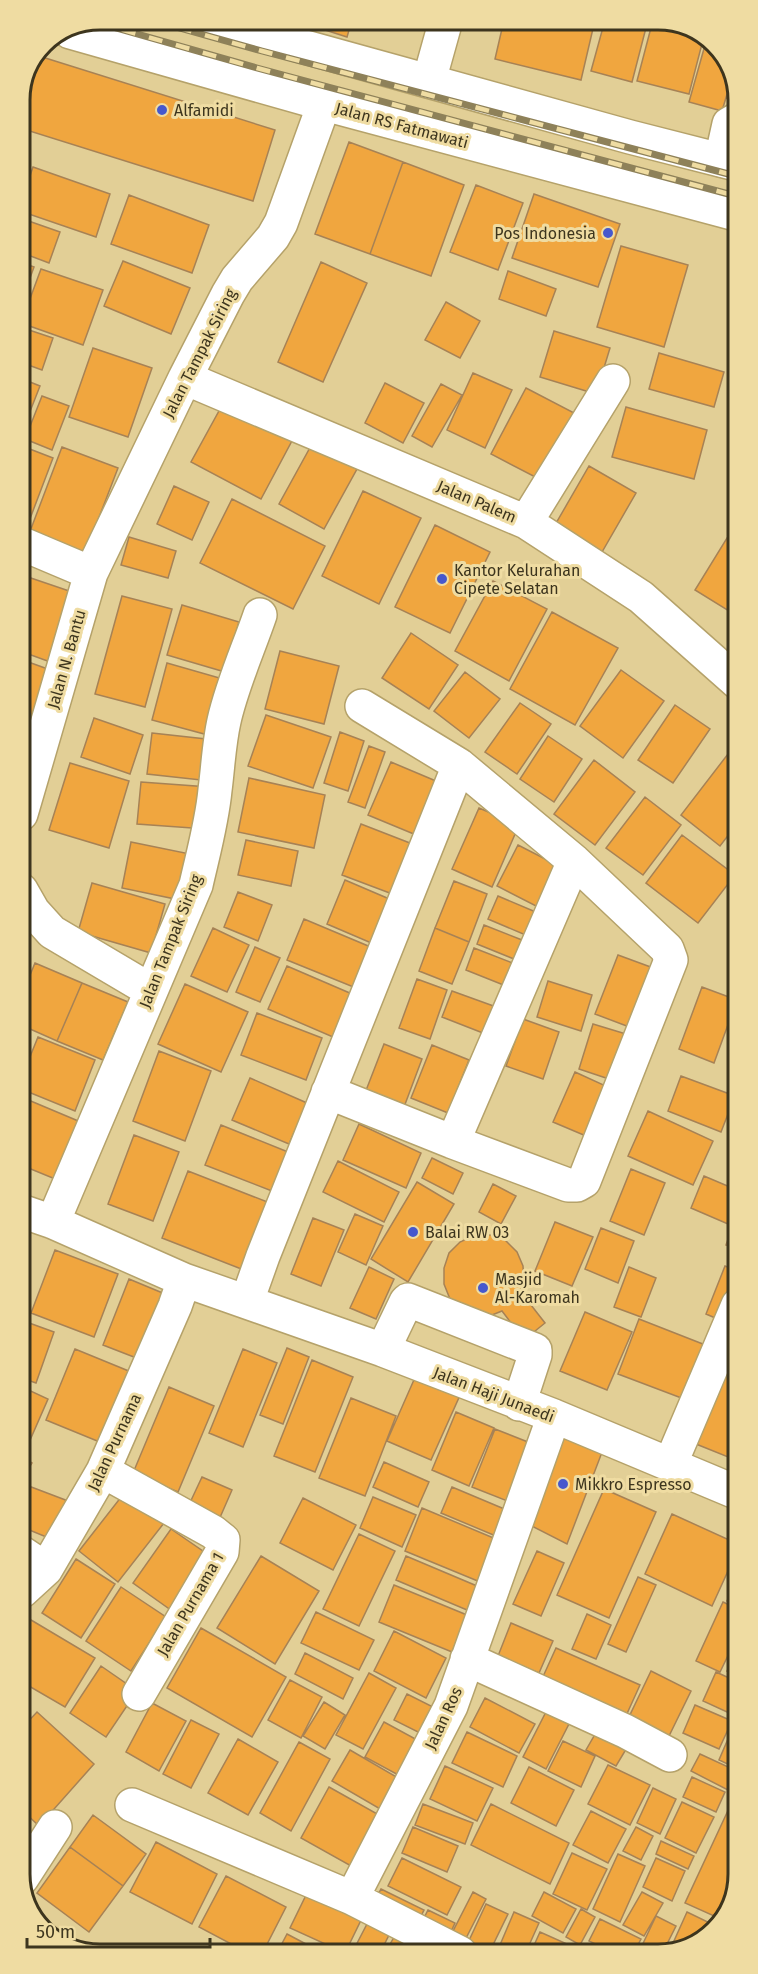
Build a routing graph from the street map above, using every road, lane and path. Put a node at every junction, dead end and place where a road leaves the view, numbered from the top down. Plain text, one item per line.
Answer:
1 (244, 30) edge
2 (443, 30) edge
3 (77, 34) edge
4 (429, 81) junction
5 (324, 104) junction
6 (646, 141) junction
7 (728, 162) edge
8 (614, 181) junction
9 (652, 191) junction
10 (728, 212) edge
11 (184, 378) junction
12 (613, 381) dead end
13 (526, 522) junction
14 (30, 547) edge
15 (91, 573) junction
16 (260, 615) dead end
17 (728, 674) edge
18 (362, 705) dead end
19 (459, 765) junction
20 (30, 783) edge
21 (574, 861) junction
22 (30, 906) edge
23 (150, 990) junction
24 (328, 1092) junction
25 (453, 1142) junction
26 (30, 1213) edge
27 (53, 1222) junction
28 (184, 1280) junction
29 (247, 1301) junction
30 (728, 1329) edge
31 (383, 1350) junction
32 (519, 1404) junction
33 (554, 1416) junction
34 (670, 1465) junction
35 (103, 1471) junction
36 (728, 1489) edge
37 (34, 1561) edge
38 (467, 1659) junction
39 (139, 1694) dead end
40 (670, 1755) dead end
41 (132, 1805) dead end
42 (55, 1827) dead end
43 (30, 1866) edge
44 (352, 1898) junction
45 (442, 1944) edge

1 - 4 street
2 - 4 street
3 - 5 street, Jalan RS Fatmawati
4 - 6 street
5 - 8 street, Jalan RS Fatmawati
5 - 11 street, Jalan Tampak Siring
6 - 7 street
6 - 8 street
6 - 9 street
8 - 9 street, Jalan RS Fatmawati
9 - 10 street, Jalan RS Fatmawati
11 - 13 street, Jalan Palem
11 - 15 street, Jalan Tampak Siring
12 - 13 street
13 - 17 street, Jalan Palem
14 - 15 street
15 - 20 street, Jalan N. Bantu
16 - 23 street, Jalan Tampak Siring
18 - 19 street
19 - 21 street
19 - 24 street
21 - 25 street
21 - 25 street
22 - 23 street
23 - 27 street, Jalan Tampak Siring
24 - 25 street
24 - 29 street
26 - 27 street, Jalan Haji Junaedi
27 - 28 street, Jalan Haji Junaedi
28 - 29 street, Jalan Haji Junaedi
28 - 35 street, Jalan Purnama
29 - 31 street, Jalan Haji Junaedi
30 - 34 street
31 - 32 street, Jalan Haji Junaedi
31 - 32 street
32 - 33 street, Jalan Haji Junaedi
33 - 34 street, Jalan Haji Junaedi
33 - 38 street, Jalan Ros
34 - 36 street, Jalan Haji Junaedi
35 - 37 street, Jalan Purnama
35 - 39 street, Jalan Purnama 1
38 - 40 street
38 - 44 street, Jalan Ros
41 - 44 street
42 - 43 street
44 - 45 street

